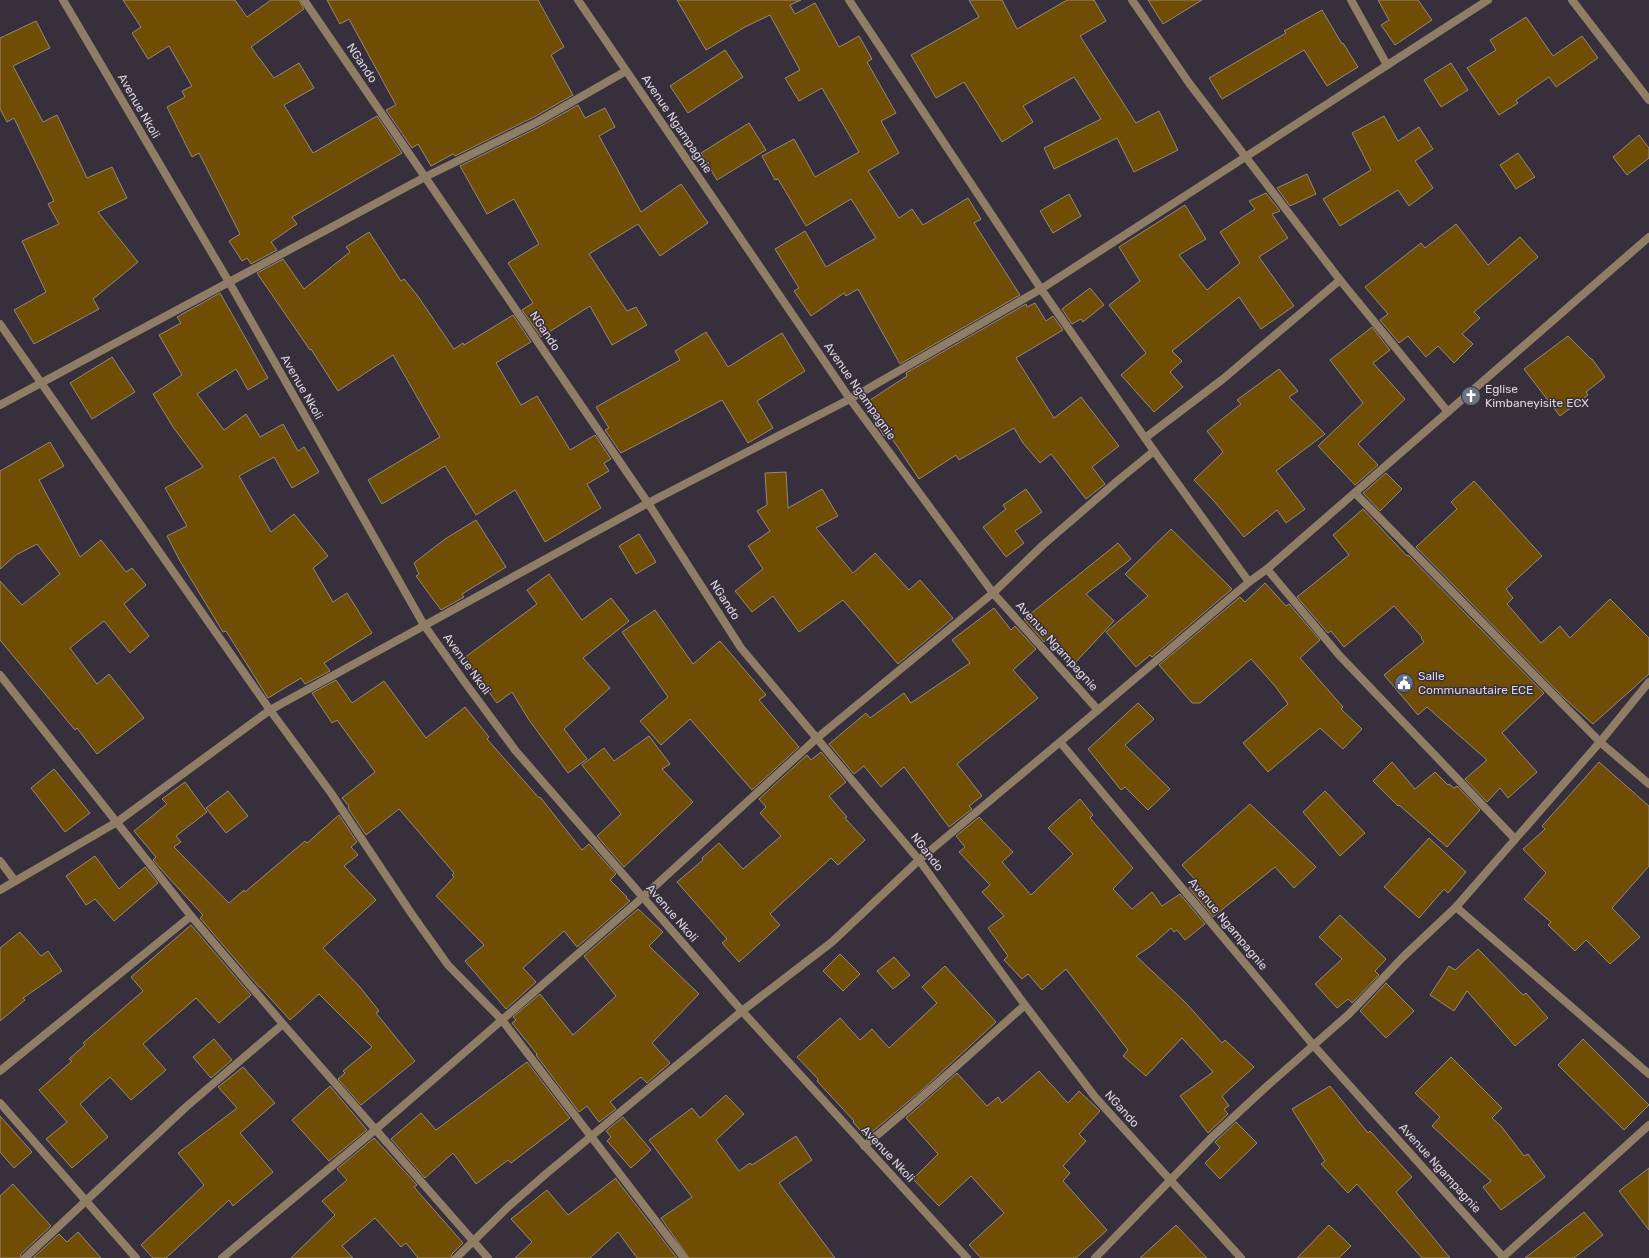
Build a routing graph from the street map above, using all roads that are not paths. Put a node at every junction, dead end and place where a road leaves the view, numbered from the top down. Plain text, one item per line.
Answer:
1 (63, 0) edge
2 (304, 0) edge
3 (578, 0) edge
4 (849, 0) edge
5 (1132, 0) edge
6 (1351, 0) edge
7 (1488, 0) edge
8 (1572, 0) edge
9 (1387, 65) junction
10 (626, 71) junction
11 (1649, 100) edge
12 (1246, 158) junction
13 (425, 177) junction
14 (1649, 237) edge
15 (1340, 280) junction
16 (229, 282) junction
17 (1041, 289) junction
18 (0, 324) edge
19 (41, 384) junction
20 (850, 399) junction
21 (0, 405) edge
22 (1448, 412) junction
23 (1145, 438) junction
24 (1154, 451) junction
25 (1355, 493) junction
26 (648, 503) junction
27 (1267, 569) junction
28 (1250, 582) junction
29 (993, 593) junction
30 (424, 625) junction
31 (0, 675) edge
32 (1649, 682) edge
33 (270, 710) junction
34 (1098, 710) junction
35 (817, 738) junction
36 (1060, 742) junction
37 (1600, 742) junction
38 (1649, 784) edge
39 (117, 822) junction
40 (1515, 839) junction
41 (920, 860) junction
42 (0, 861) edge
43 (15, 881) junction
44 (0, 890) edge
45 (643, 897) junction
46 (1456, 907) junction
47 (191, 916) junction
48 (1025, 1005) junction
49 (742, 1011) junction
50 (502, 1020) junction
51 (283, 1024) junction
52 (1314, 1046) junction
53 (0, 1071) edge
54 (1649, 1074) edge
55 (0, 1103) edge
56 (1649, 1125) edge
57 (375, 1130) junction
58 (590, 1138) junction
59 (864, 1146) junction
60 (1170, 1180) junction
61 (86, 1201) junction
62 (474, 1242) junction
63 (1504, 1257) edge
64 (25, 1258) edge
65 (136, 1258) edge
66 (222, 1258) edge
67 (456, 1258) edge
68 (488, 1258) edge
69 (684, 1258) edge
70 (968, 1258) edge
71 (1095, 1258) edge
72 (1241, 1258) edge

1 - 16 street, Avenue Nkoli
2 - 13 street, NGando
3 - 10 street, Avenue Ngampagnie
4 - 17 street
5 - 12 street
6 - 9 street
7 - 9 street
8 - 11 street
9 - 12 street
10 - 13 street
10 - 20 street, Avenue Ngampagnie
12 - 15 street
12 - 17 street
13 - 16 street
13 - 26 street, NGando
14 - 22 street
15 - 22 street
15 - 23 street
16 - 19 street
16 - 30 street, Avenue Nkoli
17 - 20 street
17 - 23 street
18 - 19 street
19 - 21 street
19 - 33 street
20 - 26 street
20 - 29 street, Avenue Ngampagnie
22 - 25 street
23 - 24 street
24 - 28 street
24 - 29 street
25 - 27 street
25 - 37 street
26 - 30 street
26 - 35 street, NGando
27 - 28 street
27 - 40 street
28 - 34 street
29 - 34 street, Avenue Ngampagnie
29 - 35 street
30 - 33 street
30 - 45 street, Avenue Nkoli
31 - 39 street
32 - 37 street
33 - 39 street
33 - 50 street
34 - 36 street, Avenue Ngampagnie
35 - 41 street, NGando
35 - 45 street
36 - 41 street
36 - 52 street, Avenue Ngampagnie
37 - 38 street
37 - 40 street
39 - 43 street
39 - 47 street
40 - 46 street
41 - 48 street, NGando
41 - 49 street
42 - 43 street
43 - 44 street
45 - 49 street, Avenue Nkoli
45 - 50 street
46 - 52 street
46 - 54 street
47 - 51 street
47 - 53 street
48 - 59 street
48 - 60 street, NGando
49 - 58 street
49 - 59 street, Avenue Nkoli
50 - 57 street
50 - 58 street
51 - 57 street
51 - 61 street
52 - 60 street
52 - 63 street, Avenue Ngampagnie
55 - 61 street
56 - 63 street
57 - 62 street
57 - 66 street
58 - 62 street
58 - 69 street
59 - 70 street, Avenue Nkoli
60 - 71 street
60 - 72 street, NGando
61 - 64 street
61 - 65 street
62 - 67 street
62 - 68 street

